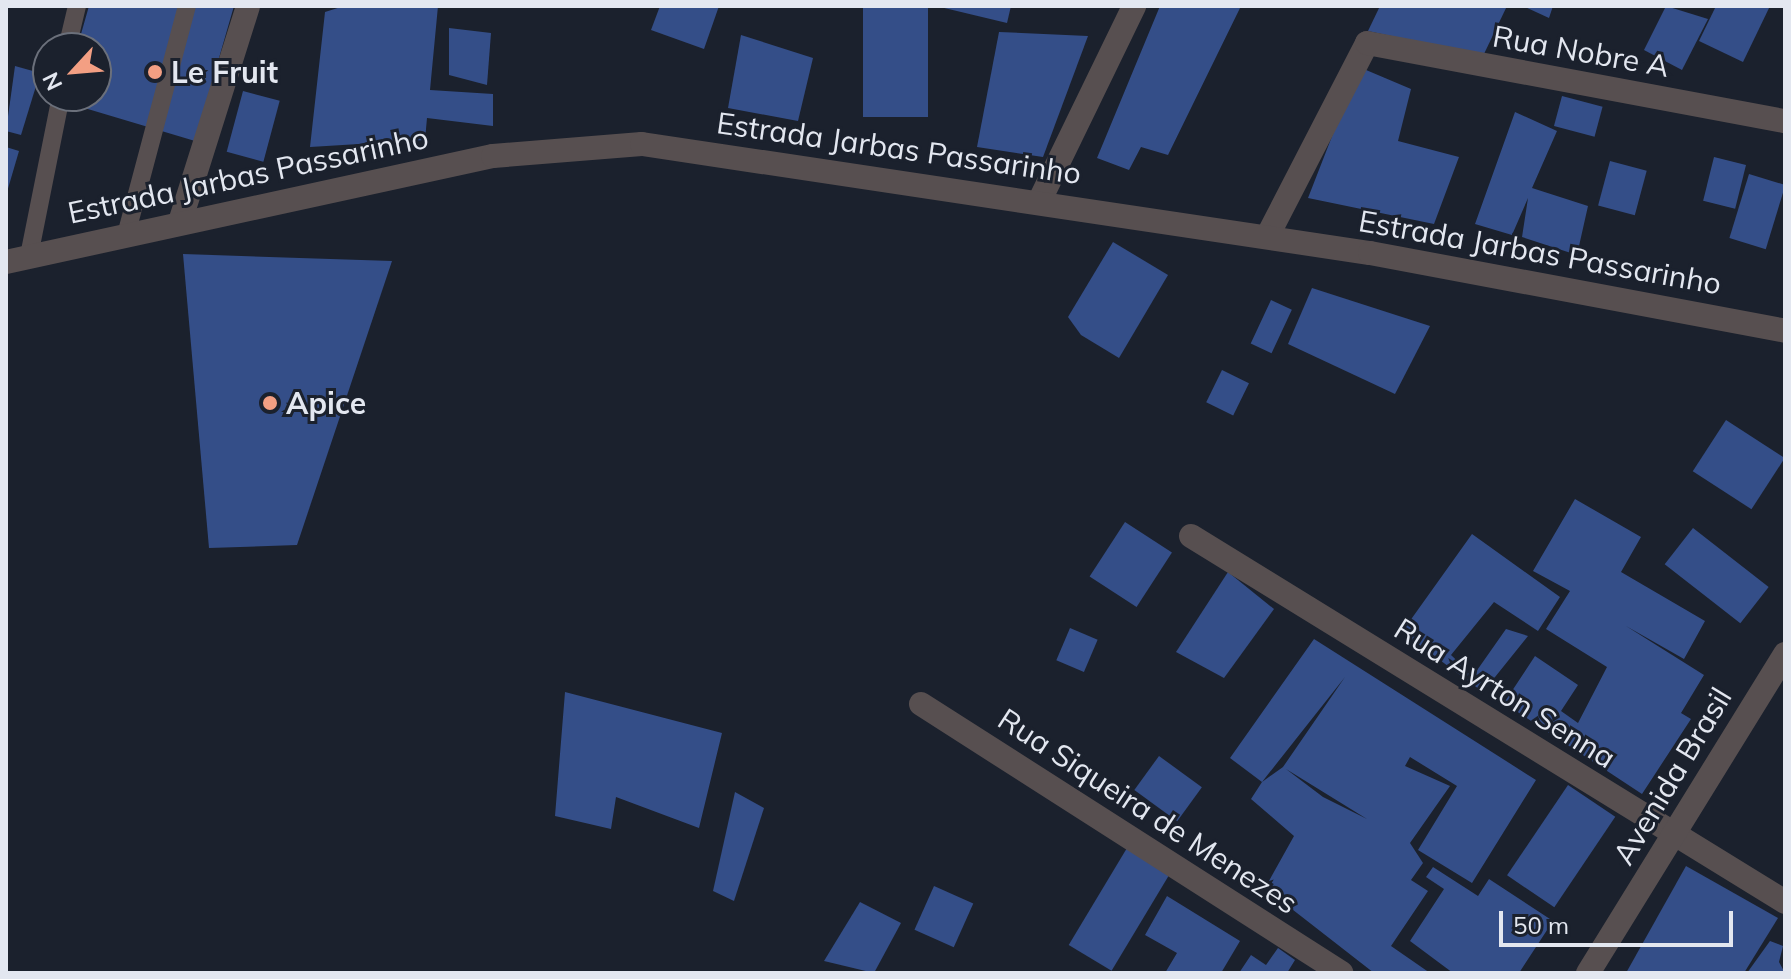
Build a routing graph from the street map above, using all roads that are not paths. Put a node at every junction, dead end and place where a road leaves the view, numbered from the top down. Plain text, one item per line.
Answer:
1 (77, 6) edge
2 (187, 6) edge
3 (248, 6) edge
4 (1134, 6) edge
5 (71, 32) edge
6 (57, 112) edge
7 (1785, 121) edge
8 (1040, 200) junction
9 (180, 222) junction
10 (126, 235) junction
11 (1267, 237) junction
12 (18, 259) edge
13 (1785, 331) edge
14 (1191, 536) dead end
15 (1785, 654) edge
16 (921, 704) dead end
17 (1674, 837) junction
18 (1785, 902) edge
19 (1341, 973) edge
20 (1588, 973) edge

1 - 5 lane
2 - 10 lane
3 - 9 street
4 - 8 street
6 - 12 lane
7 - 11 street, Rua Nobre A
8 - 9 street, Estrada Jarbas Passarinho
8 - 11 street, Estrada Jarbas Passarinho
9 - 10 street, Estrada Jarbas Passarinho
10 - 12 street, Estrada Jarbas Passarinho
11 - 13 street, Estrada Jarbas Passarinho
14 - 17 street, Rua Ayrton Senna
15 - 17 street, Avenida Brasil
16 - 19 street, Rua Siqueira de Menezes
17 - 18 street, Rua Ayrton Senna
17 - 20 street, Avenida Brasil

